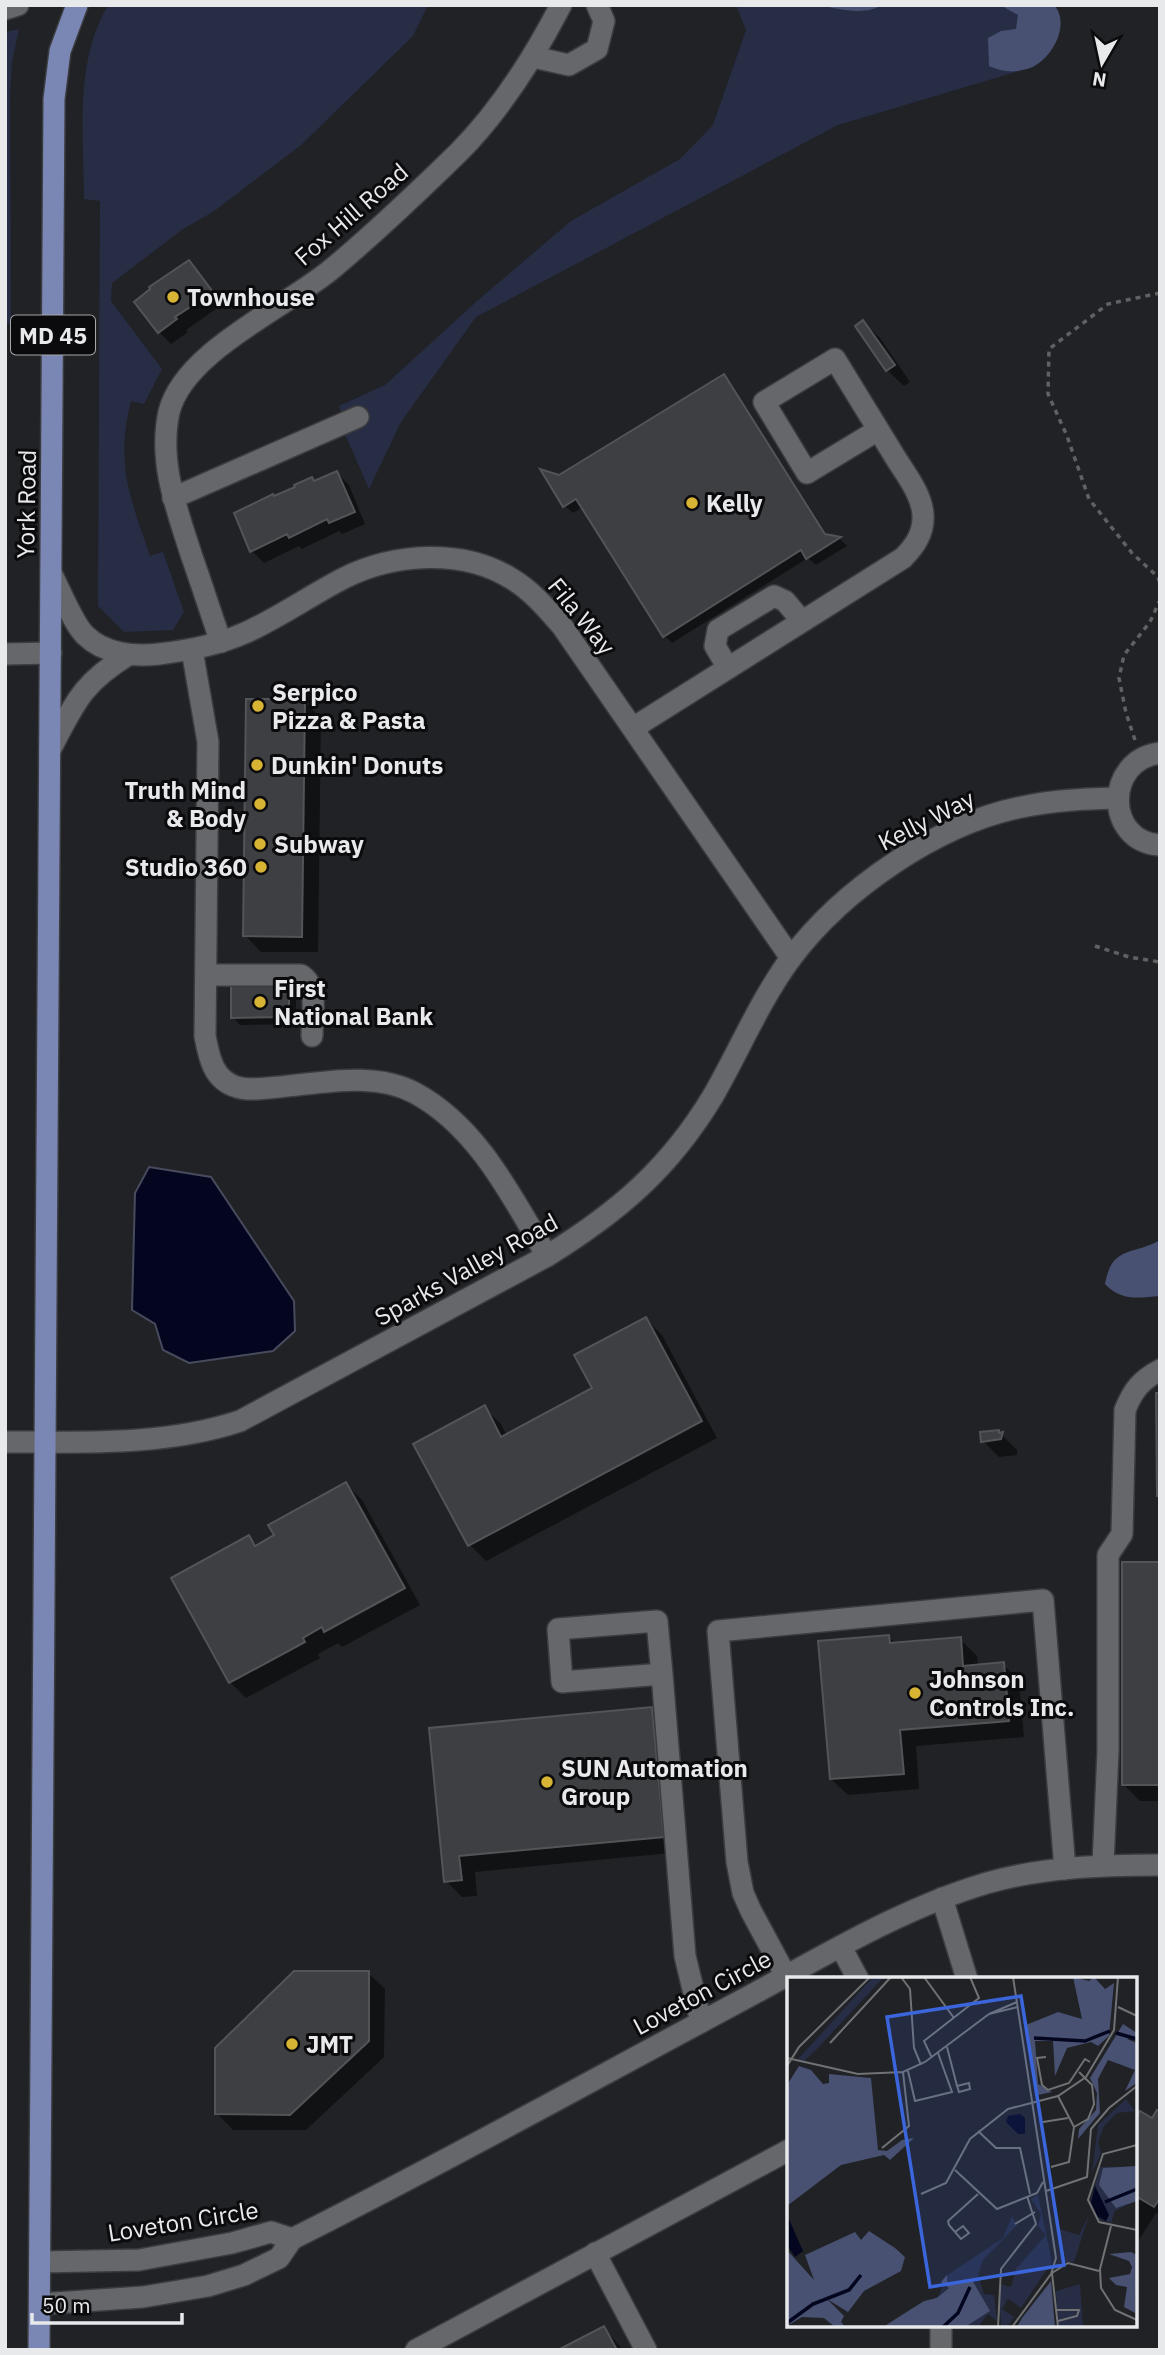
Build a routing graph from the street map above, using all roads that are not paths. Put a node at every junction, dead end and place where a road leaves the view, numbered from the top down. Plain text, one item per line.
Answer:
1 (18, 5) edge
2 (77, 5) edge
3 (561, 5) edge
4 (597, 5) edge
5 (5, 9) edge
6 (534, 57) junction
7 (358, 417) dead end
8 (878, 430) junction
9 (173, 498) junction
10 (52, 575) junction
11 (802, 621) junction
12 (221, 642) junction
13 (192, 650) junction
14 (51, 653) junction
15 (5, 654) edge
16 (128, 655) junction
17 (728, 668) junction
18 (633, 728) junction
19 (50, 750) junction
20 (1152, 755) edge
21 (1117, 798) junction
22 (1160, 845) edge
23 (791, 958) junction
24 (206, 975) junction
25 (312, 1037) dead end
26 (547, 1256) junction
27 (1160, 1370) edge
28 (5, 1441) edge
29 (44, 1442) junction
30 (662, 1674) junction
31 (1160, 1865) edge
32 (1103, 1866) junction
33 (1065, 1869) junction
34 (942, 1898) junction
35 (841, 1947) junction
36 (786, 1976) junction
37 (857, 1977) edge
38 (966, 1977) edge
39 (701, 2022) junction
40 (787, 2151) edge
41 (292, 2239) junction
42 (595, 2253) junction
43 (40, 2262) junction
44 (40, 2304) junction
45 (941, 2327) edge
46 (39, 2350) edge
47 (416, 2350) edge
48 (646, 2350) edge
49 (941, 2350) edge

1 - 5 street
2 - 10 main road, York Road / MD 45
3 - 6 street, Fox Hill Road
4 - 6 street
6 - 9 street, Fox Hill Road
7 - 9 street
8 - 8 street
8 - 11 street
9 - 12 street, Fox Hill Road
10 - 14 main road, York Road / MD 45
10 - 16 street, Fila Way
11 - 17 street
11 - 17 street
12 - 13 street, Fila Way
12 - 18 street, Fila Way
13 - 16 street, Fila Way
13 - 24 street
14 - 15 street
14 - 19 main road, York Road / MD 45
16 - 19 street
17 - 18 street
18 - 23 street, Fila Way
19 - 29 main road, York Road / MD 45
20 - 21 street
21 - 22 street
21 - 23 street, Kelly Way
23 - 26 street, Sparks Valley Road
24 - 25 street
24 - 26 street
26 - 29 street, Sparks Valley Road
27 - 32 street
28 - 29 street, Sparks Valley Road
29 - 43 main road, York Road / MD 45
30 - 30 street
30 - 39 street
31 - 32 street, Loveton Circle
32 - 33 street, Loveton Circle
33 - 34 street, Loveton Circle
33 - 36 street
34 - 35 street, Loveton Circle
34 - 38 street
35 - 36 street, Loveton Circle
35 - 37 street
36 - 39 street, Loveton Circle
39 - 41 street, Loveton Circle
40 - 42 street
41 - 43 street, Loveton Circle
41 - 44 street, Loveton Circle
42 - 47 street
42 - 48 street
43 - 44 main road, York Road / MD 45
44 - 46 main road, York Road / MD 45
45 - 49 street

